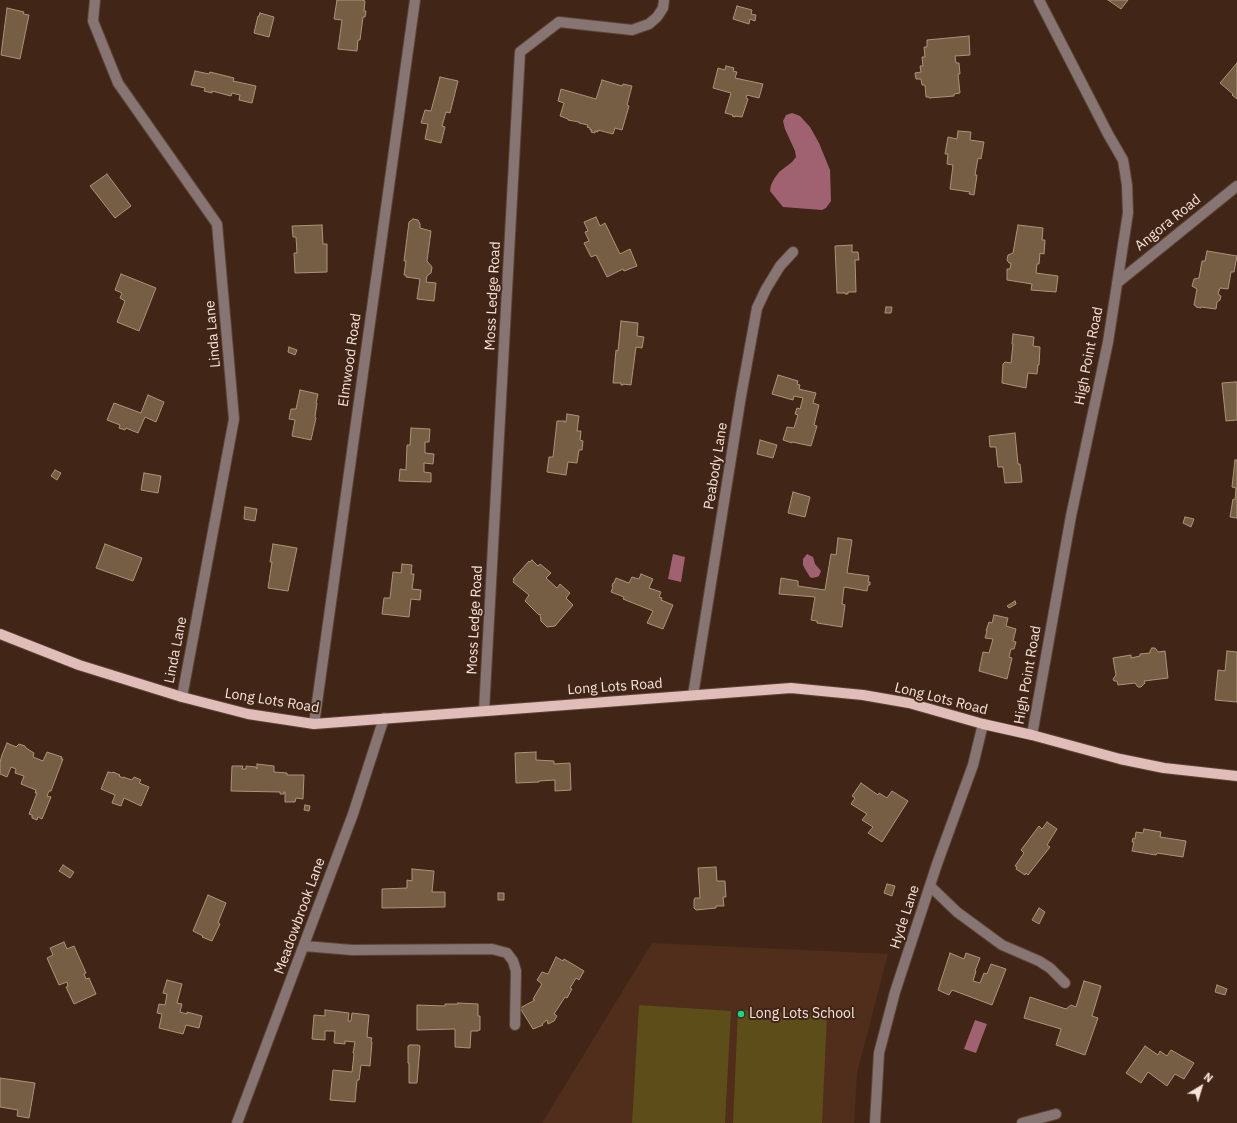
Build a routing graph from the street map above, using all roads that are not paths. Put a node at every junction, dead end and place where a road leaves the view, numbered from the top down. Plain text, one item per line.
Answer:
1 (95, 0) edge
2 (415, 0) edge
3 (664, 0) edge
4 (1039, 0) edge
5 (1237, 186) edge
6 (793, 252) dead end
7 (1117, 283) junction
8 (0, 634) edge
9 (693, 695) junction
10 (182, 697) junction
11 (484, 711) junction
12 (384, 718) junction
13 (314, 724) junction
14 (983, 724) junction
15 (1032, 735) junction
16 (1237, 776) edge
17 (930, 886) junction
18 (304, 946) junction
19 (1065, 983) dead end
20 (515, 1025) dead end
21 (1056, 1114) dead end
22 (237, 1123) edge
23 (875, 1123) edge
24 (1022, 1123) edge

1 - 10 street, Linda Lane
2 - 13 street, Elmwood Road
3 - 11 street, Moss Ledge Road
4 - 7 street, High Point Road
5 - 7 street, Angora Road
6 - 9 street, Peabody Lane
7 - 15 street, High Point Road
8 - 10 main road, Long Lots Road
9 - 11 main road, Long Lots Road
9 - 14 main road, Long Lots Road
10 - 13 main road, Long Lots Road
11 - 12 main road, Long Lots Road
12 - 13 main road, Long Lots Road
12 - 18 street, Meadowbrook Lane
14 - 15 main road, Long Lots Road
14 - 17 street, Hyde Lane
15 - 16 main road, Long Lots Road
17 - 19 street
17 - 23 street, Hyde Lane
18 - 20 street
18 - 22 street, Meadowbrook Lane
21 - 24 street

